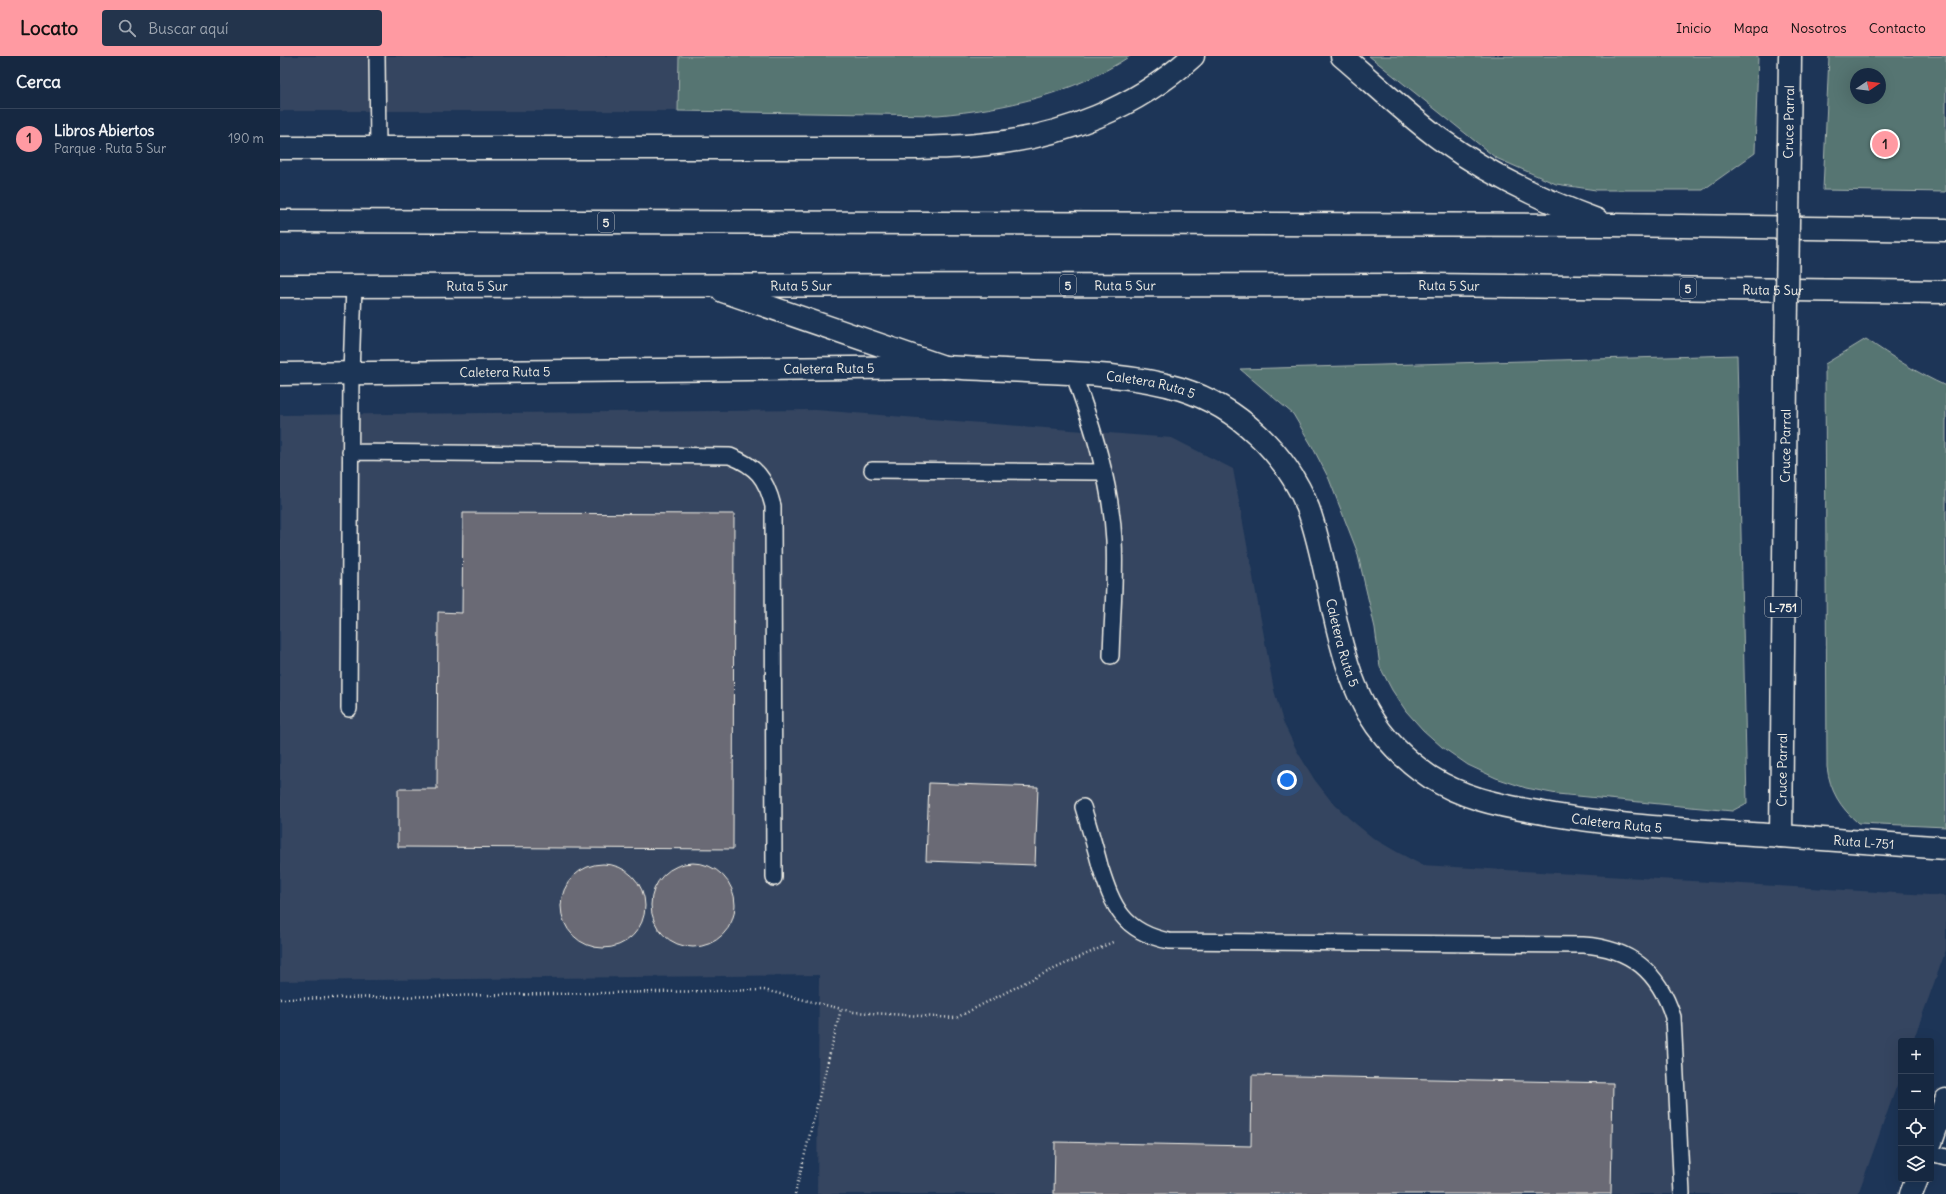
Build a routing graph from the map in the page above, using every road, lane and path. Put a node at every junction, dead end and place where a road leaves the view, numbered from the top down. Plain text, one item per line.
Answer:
1 (377, 56) edge
2 (1193, 56) edge
3 (1342, 56) edge
4 (1790, 56) edge
5 (280, 148) edge
6 (378, 148) junction
7 (280, 221) edge
8 (1612, 226) junction
9 (1946, 230) edge
10 (707, 285) junction
11 (280, 286) edge
12 (354, 286) junction
13 (1946, 292) edge
14 (944, 367) junction
15 (1073, 373) junction
16 (280, 374) edge
17 (350, 374) junction
18 (350, 452) junction
19 (872, 470) dead end
20 (1104, 472) junction
21 (1111, 656) dead end
22 (349, 709) dead end
23 (1083, 807) dead end
24 (1781, 836) junction
25 (1946, 848) edge
26 (774, 878) dead end
27 (1137, 930) junction
28 (280, 999) edge
29 (841, 1009) junction
30 (1946, 1100) edge
31 (1934, 1134) edge
32 (1934, 1154) edge
33 (1946, 1157) edge
34 (1916, 1182) edge
35 (796, 1194) edge
36 (1682, 1194) edge
37 (1911, 1194) edge

1 - 6 lane
2 - 6 main road
3 - 8 main road
4 - 24 main road, Cruce Parral / L-751, bridge
5 - 6 main road
7 - 8 main road, 5
8 - 9 main road, 5
10 - 12 main road, Ruta 5 Sur / 5
10 - 13 main road, Ruta 5 Sur / 5
10 - 14 main road
11 - 12 main road, Ruta 5 Sur / 5
12 - 17 lane
14 - 15 main road, Caletera Ruta 5
14 - 17 main road, Caletera Ruta 5
15 - 20 lane
15 - 24 main road, Caletera Ruta 5
16 - 17 main road, Caletera Ruta 5
17 - 18 lane
18 - 22 lane
18 - 26 lane
19 - 20 lane
20 - 21 lane
23 - 27 lane
24 - 25 main road, Ruta L-751
27 - 29 path
27 - 36 lane
28 - 29 path
29 - 35 path
30 - 31 main road
32 - 33 lane
34 - 37 main road

